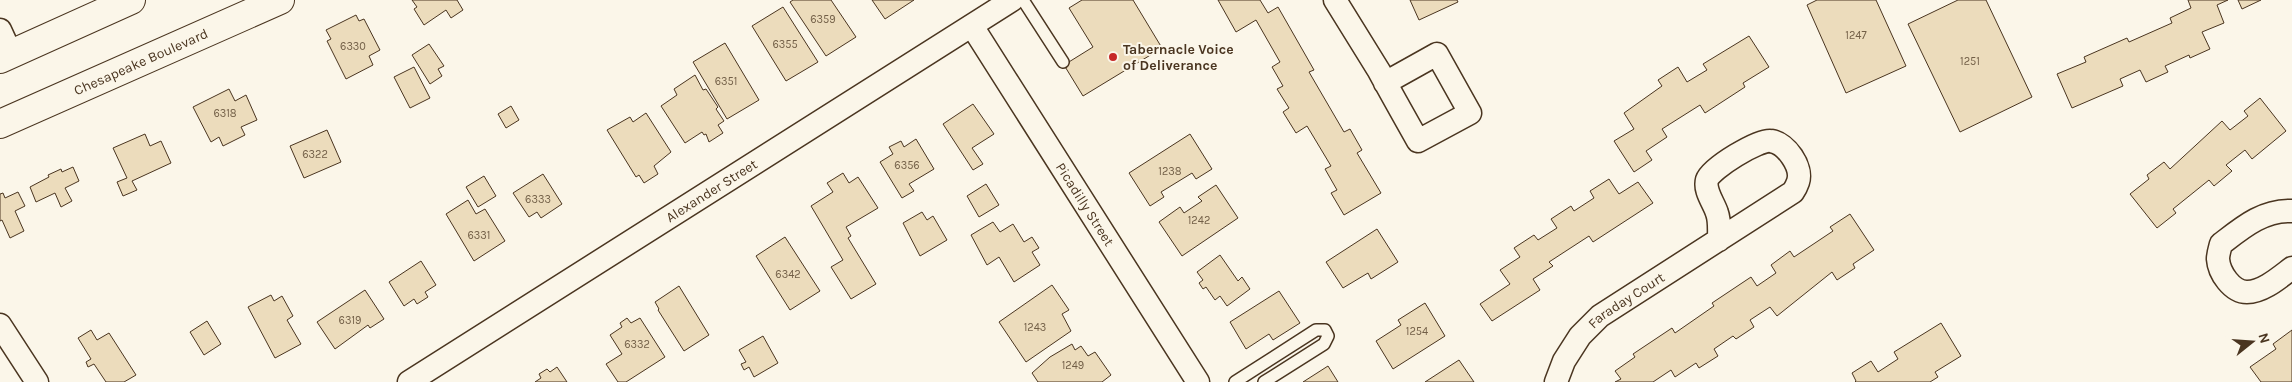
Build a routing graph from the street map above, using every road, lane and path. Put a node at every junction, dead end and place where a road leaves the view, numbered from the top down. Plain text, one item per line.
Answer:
1 (132, 0) edge
2 (280, 0) edge
3 (1012, 0) edge
4 (1023, 0) edge
5 (1336, 0) edge
6 (972, 26) junction
7 (4, 48) edge
8 (1063, 62) dead end
9 (1385, 82) dead end
10 (0, 124) edge
11 (2292, 211) edge
12 (1719, 240) junction
13 (2292, 268) edge
14 (0, 325) edge
15 (37, 382) edge
16 (409, 382) edge
17 (1198, 382) edge
18 (1234, 382) edge
19 (1264, 382) edge
20 (1556, 382) edge

1 - 7 main road
2 - 10 main road, Chesapeake Boulevard
3 - 6 street, Alexander Street
4 - 8 lane
5 - 9 street
6 - 16 street, Alexander Street
6 - 17 street, Picadilly Street
11 - 13 street
12 - 12 street, Faraday Court
12 - 20 street, Faraday Court
14 - 15 street
18 - 19 lane

